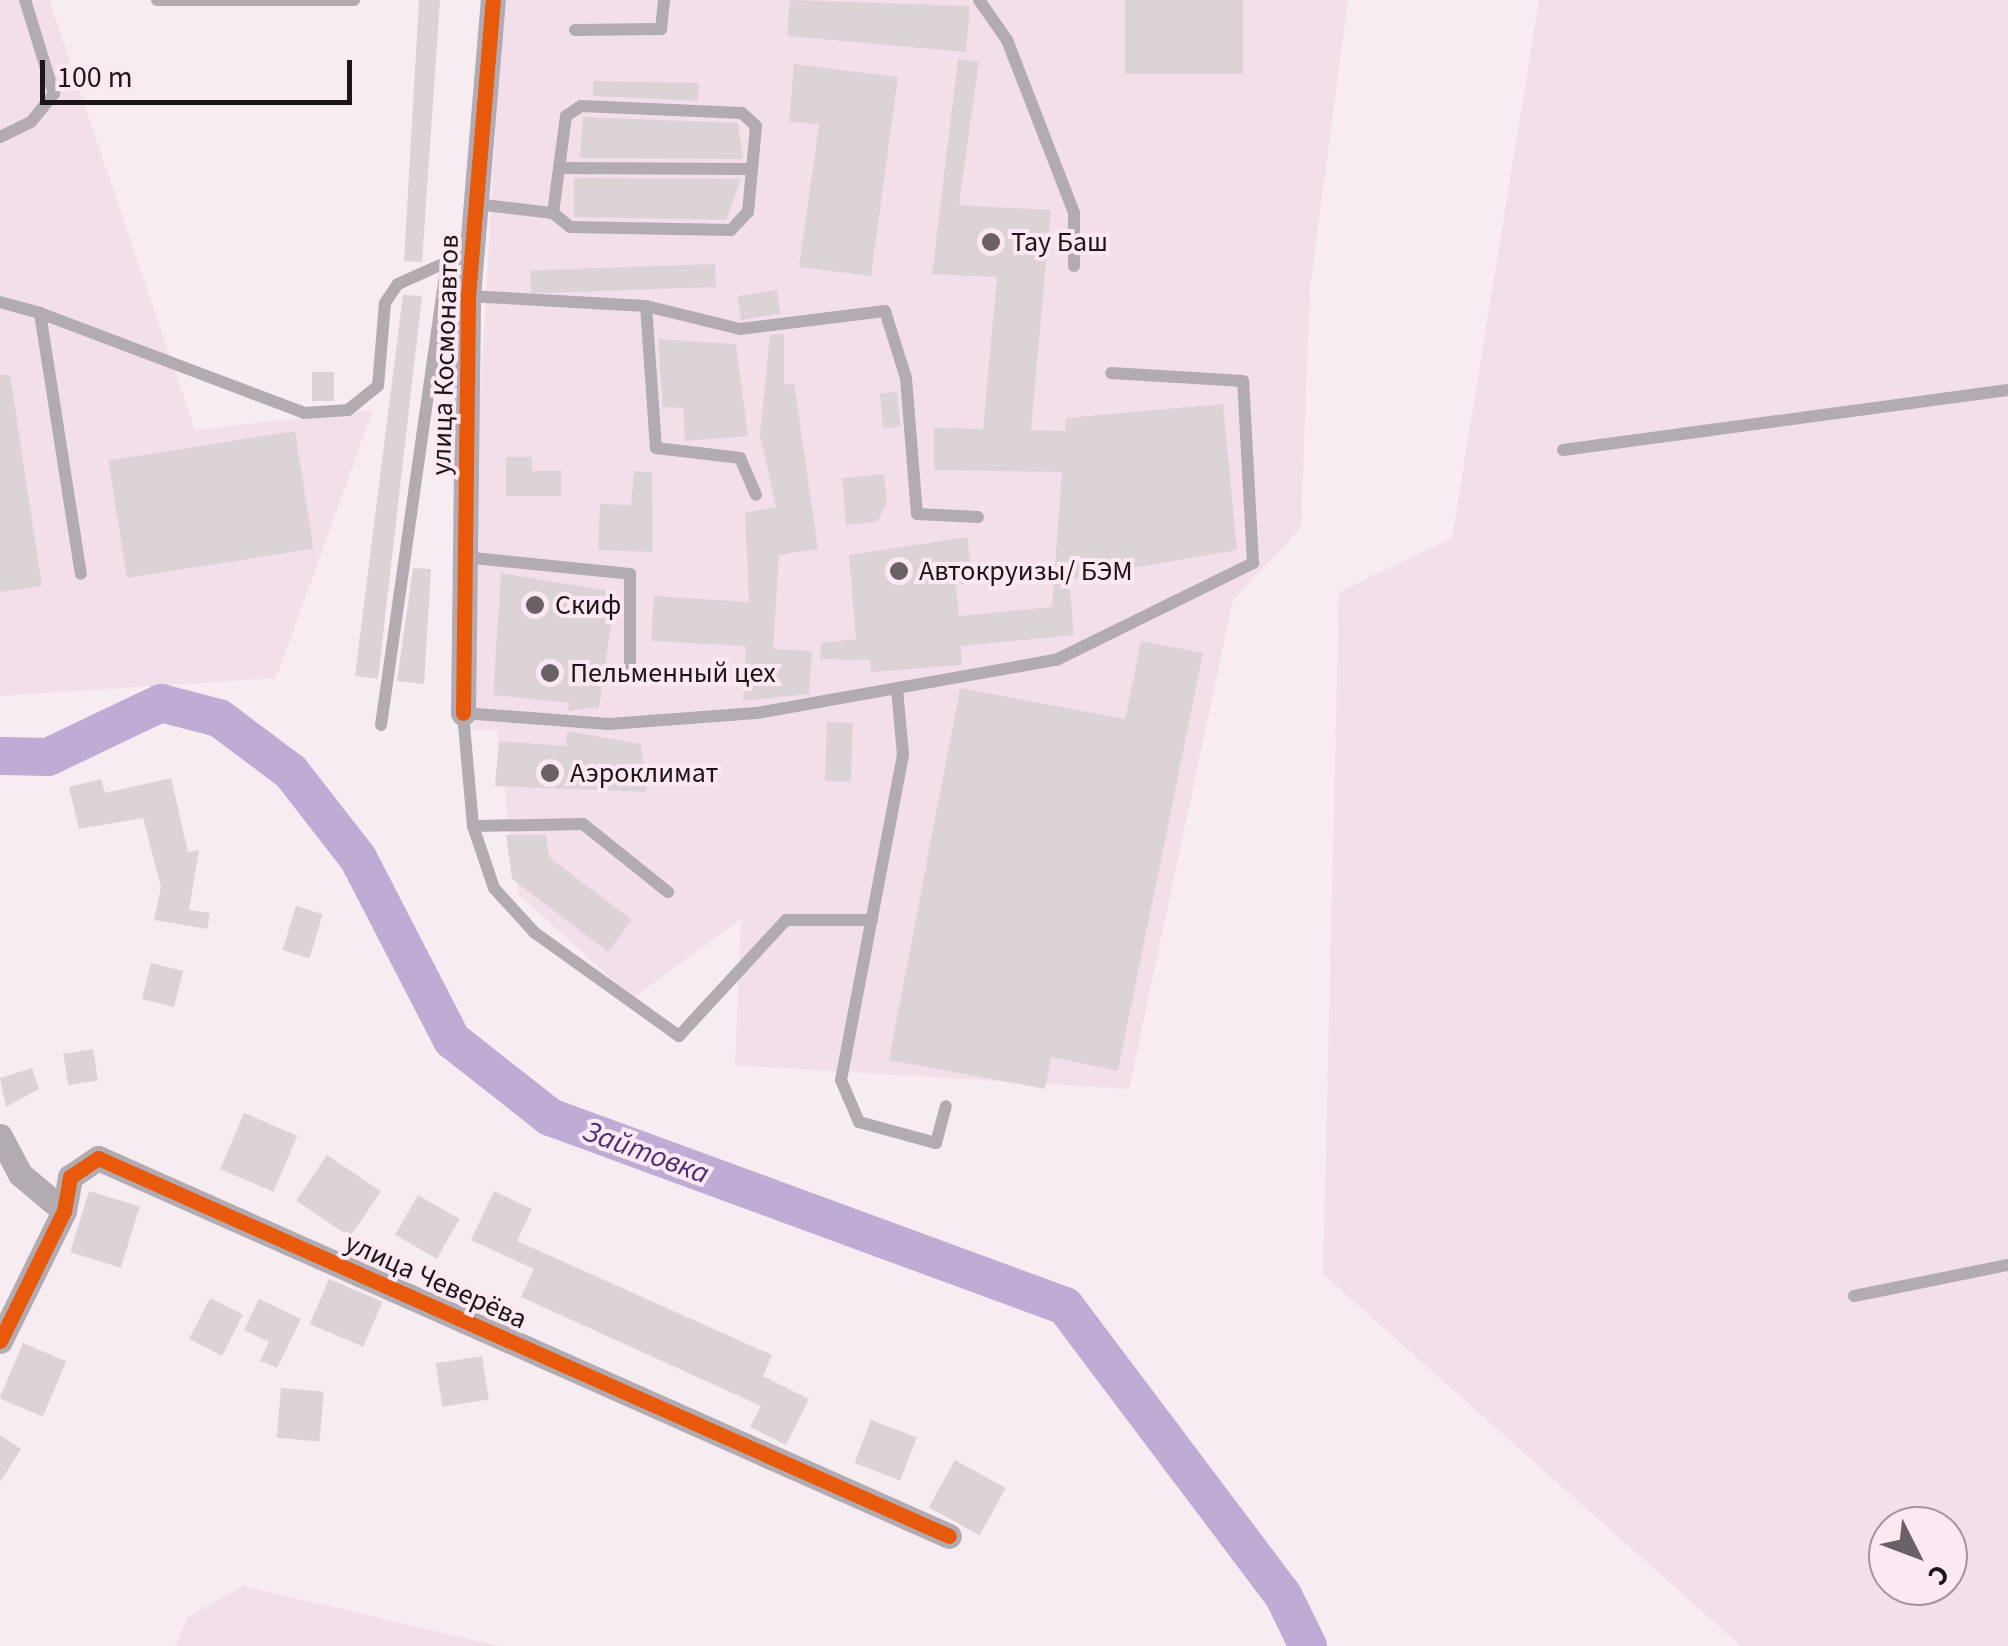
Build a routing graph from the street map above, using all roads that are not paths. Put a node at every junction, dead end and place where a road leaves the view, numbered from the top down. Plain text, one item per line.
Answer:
1 (25, 0) edge
2 (157, 0) edge
3 (354, 0) edge
4 (492, 0) edge
5 (664, 0) edge
6 (979, 0) edge
7 (575, 30) dead end
8 (0, 137) edge
9 (559, 168) junction
10 (752, 169) junction
11 (476, 204) junction
12 (553, 213) junction
13 (472, 250) junction
14 (446, 262) junction
15 (1074, 266) dead end
16 (468, 296) junction
17 (0, 302) edge
18 (646, 306) junction
19 (40, 313) junction
20 (1111, 373) dead end
21 (2008, 390) edge
22 (1563, 450) dead end
23 (756, 496) dead end
24 (978, 517) dead end
25 (464, 557) junction
26 (81, 574) dead end
27 (630, 665) dead end
28 (897, 689) junction
29 (462, 713) junction
30 (381, 725) dead end
31 (473, 826) junction
32 (668, 892) dead end
33 (872, 920) junction
34 (946, 1106) dead end
35 (0, 1136) edge
36 (64, 1211) junction
37 (2008, 1264) edge
38 (1854, 1296) dead end
39 (0, 1341) edge
40 (948, 1536) dead end

1 - 8 lane
2 - 3 lane
4 - 11 street, улица Космонавтов
5 - 7 lane
6 - 15 lane
9 - 10 lane
9 - 10 lane
9 - 12 lane
10 - 12 lane
11 - 12 lane
11 - 13 street, улица Космонавтов
13 - 14 lane
13 - 16 street, улица Космонавтов
14 - 19 lane
14 - 30 lane
16 - 18 lane
16 - 25 street, улица Космонавтов
17 - 19 lane
18 - 23 lane
18 - 24 lane
19 - 26 lane
20 - 28 lane
21 - 22 lane
25 - 27 lane
25 - 29 street, улица Космонавтов
28 - 29 lane
28 - 33 lane
29 - 31 lane
31 - 32 lane
31 - 33 lane
33 - 34 lane
35 - 36 street
36 - 39 street, улица Чеверёва
36 - 40 street, улица Чеверёва
37 - 38 lane

